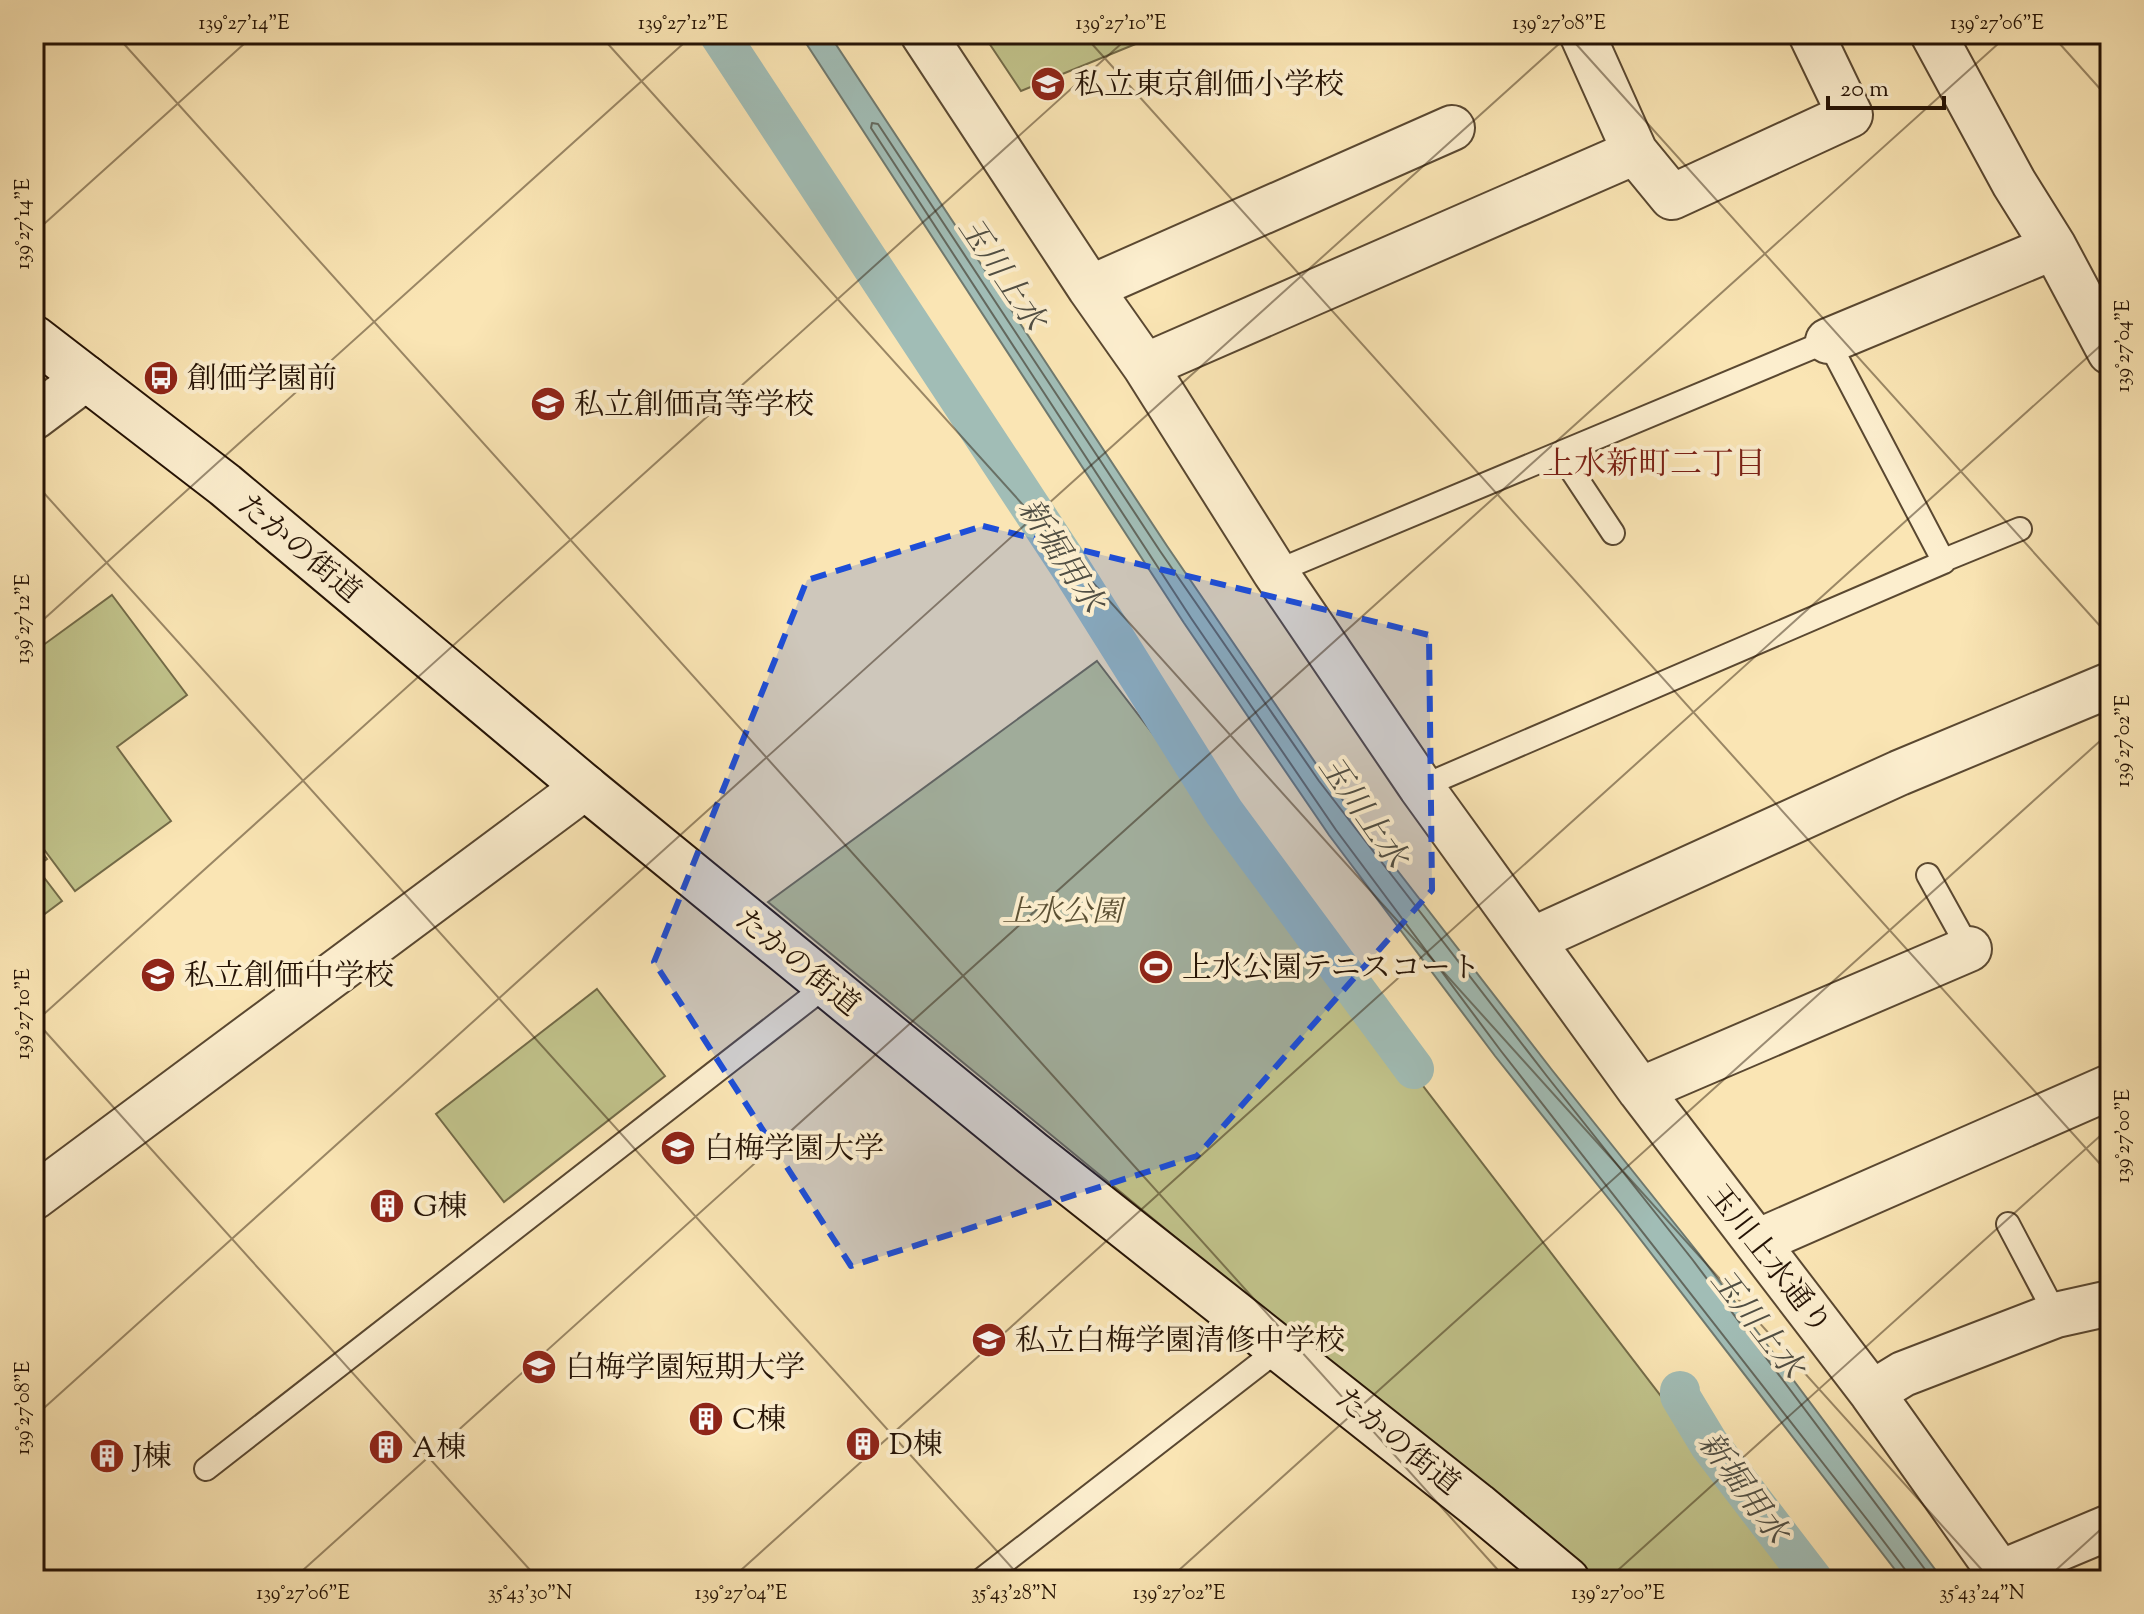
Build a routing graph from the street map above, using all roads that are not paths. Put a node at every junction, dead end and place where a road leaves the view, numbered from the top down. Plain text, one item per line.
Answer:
1 (923, 34) edge
2 (1582, 34) edge
3 (1811, 34) edge
4 (1933, 34) edge
5 (1452, 128) dead end
6 (1635, 152) junction
7 (2054, 247) junction
8 (1090, 288) junction
9 (2104, 325) edge
10 (34, 338) edge
11 (1828, 341) junction
12 (1145, 366) junction
13 (86, 378) junction
14 (34, 417) edge
15 (1560, 453) junction
16 (2020, 529) dead end
17 (1613, 533) dead end
18 (1944, 560) junction
19 (1275, 572) junction
20 (2110, 685) edge
21 (585, 787) junction
22 (1421, 787) junction
23 (1928, 875) dead end
24 (1532, 940) junction
25 (1969, 949) joint
26 (827, 985) junction
27 (2110, 1087) edge
28 (1640, 1090) junction
29 (34, 1197) edge
30 (2008, 1224) dead end
31 (1757, 1242) junction
32 (2110, 1303) edge
33 (2056, 1315) junction
34 (1280, 1348) junction
35 (1872, 1393) junction
36 (206, 1469) dead end
37 (2110, 1527) edge
38 (2002, 1576) edge
39 (981, 1580) edge
40 (1567, 1580) edge

1 - 8 street, 玉川上水通り
2 - 6 street
3 - 6 street
4 - 7 street
5 - 8 street
6 - 12 street
7 - 9 street
7 - 11 street
8 - 12 street, 玉川上水通り
10 - 13 street, たかの街道
11 - 15 lane
11 - 18 lane
12 - 19 street, 玉川上水通り
13 - 14 street
13 - 21 street, たかの街道
15 - 17 lane
15 - 19 lane
16 - 18 lane
18 - 22 lane
19 - 22 street, 玉川上水通り
20 - 24 street
21 - 26 street, たかの街道
21 - 29 street
22 - 24 street, 玉川上水通り
23 - 25 lane
24 - 28 street, 玉川上水通り
25 - 28 street
26 - 34 street, たかの街道
26 - 36 lane
27 - 31 street
28 - 31 street, 玉川上水通り
30 - 33 lane
31 - 35 street, 玉川上水通り
32 - 33 street
33 - 35 street
34 - 39 lane
34 - 40 street, たかの街道
35 - 38 street, 玉川上水通り
37 - 38 street

